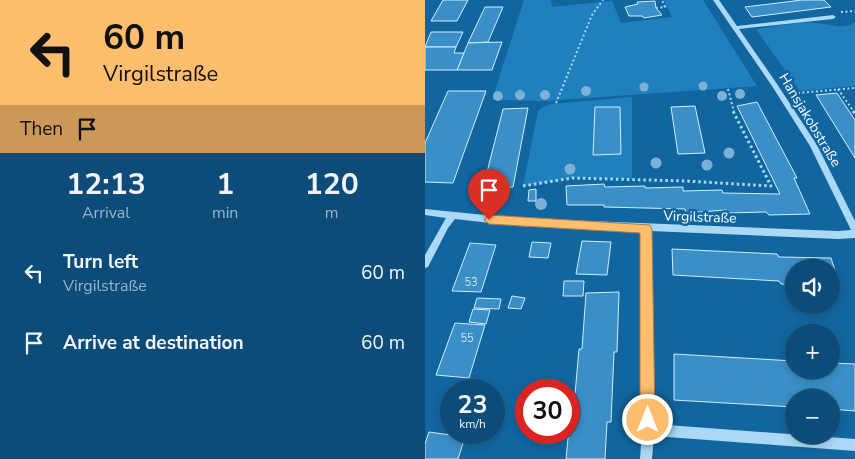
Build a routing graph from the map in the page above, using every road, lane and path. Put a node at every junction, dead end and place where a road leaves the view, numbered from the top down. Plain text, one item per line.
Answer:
1 (603, 0) edge
2 (661, 0) edge
3 (717, 0) edge
4 (656, 8) dead end
5 (833, 17) dead end
6 (736, 28) junction
7 (838, 88) junction
8 (855, 88) edge
9 (728, 89) dead end
10 (798, 93) dead end
11 (556, 103) dead end
12 (855, 114) edge
13 (523, 186) dead end
14 (425, 212) edge
15 (452, 216) junction
16 (646, 229) junction
17 (855, 232) edge
18 (425, 264) edge
19 (648, 430) junction
20 (855, 445) edge
21 (646, 459) edge

1 - 11 path
2 - 4 path
3 - 6 street, Hansjakobstraße
5 - 6 street
6 - 17 street, Hansjakobstraße
7 - 8 path
7 - 10 path
7 - 12 path
9 - 13 path
14 - 15 street, Virgilstraße
15 - 16 street, Virgilstraße
15 - 18 street
16 - 17 street, Virgilstraße
16 - 19 street
19 - 20 street
19 - 21 street

